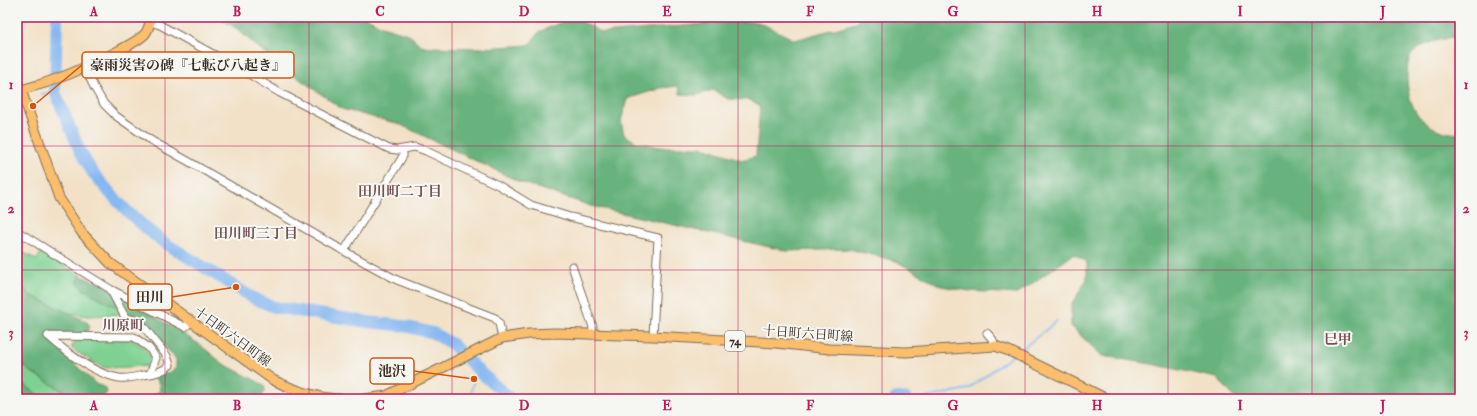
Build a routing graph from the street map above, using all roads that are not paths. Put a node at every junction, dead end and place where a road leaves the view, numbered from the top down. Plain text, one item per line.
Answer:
1 (151, 20) edge
2 (85, 68) junction
3 (17, 78) edge
4 (19, 90) edge
5 (403, 150) junction
6 (17, 231) edge
7 (344, 251) junction
8 (572, 266) dead end
9 (110, 289) junction
10 (191, 322) junction
11 (986, 333) dead end
12 (592, 335) junction
13 (653, 336) junction
14 (502, 338) junction
15 (995, 346) junction
16 (150, 374) junction
17 (339, 399) edge
18 (364, 399) edge
19 (1107, 399) edge

1 - 2 main road
1 - 5 street
2 - 4 main road
2 - 7 street
3 - 4 street
4 - 10 main road, 十日町六日町線
5 - 7 street
5 - 13 street
6 - 9 street
7 - 14 street
8 - 12 street
9 - 10 street
9 - 16 street
10 - 17 main road, 十日町六日町線
11 - 15 street
12 - 13 main road, 十日町六日町線 / 74
12 - 14 main road, 十日町六日町線 / 74
13 - 15 main road, 十日町六日町線 / 74
14 - 18 main road, 十日町六日町線 / 74
15 - 19 main road, 十日町六日町線 / 74
16 - 16 street

